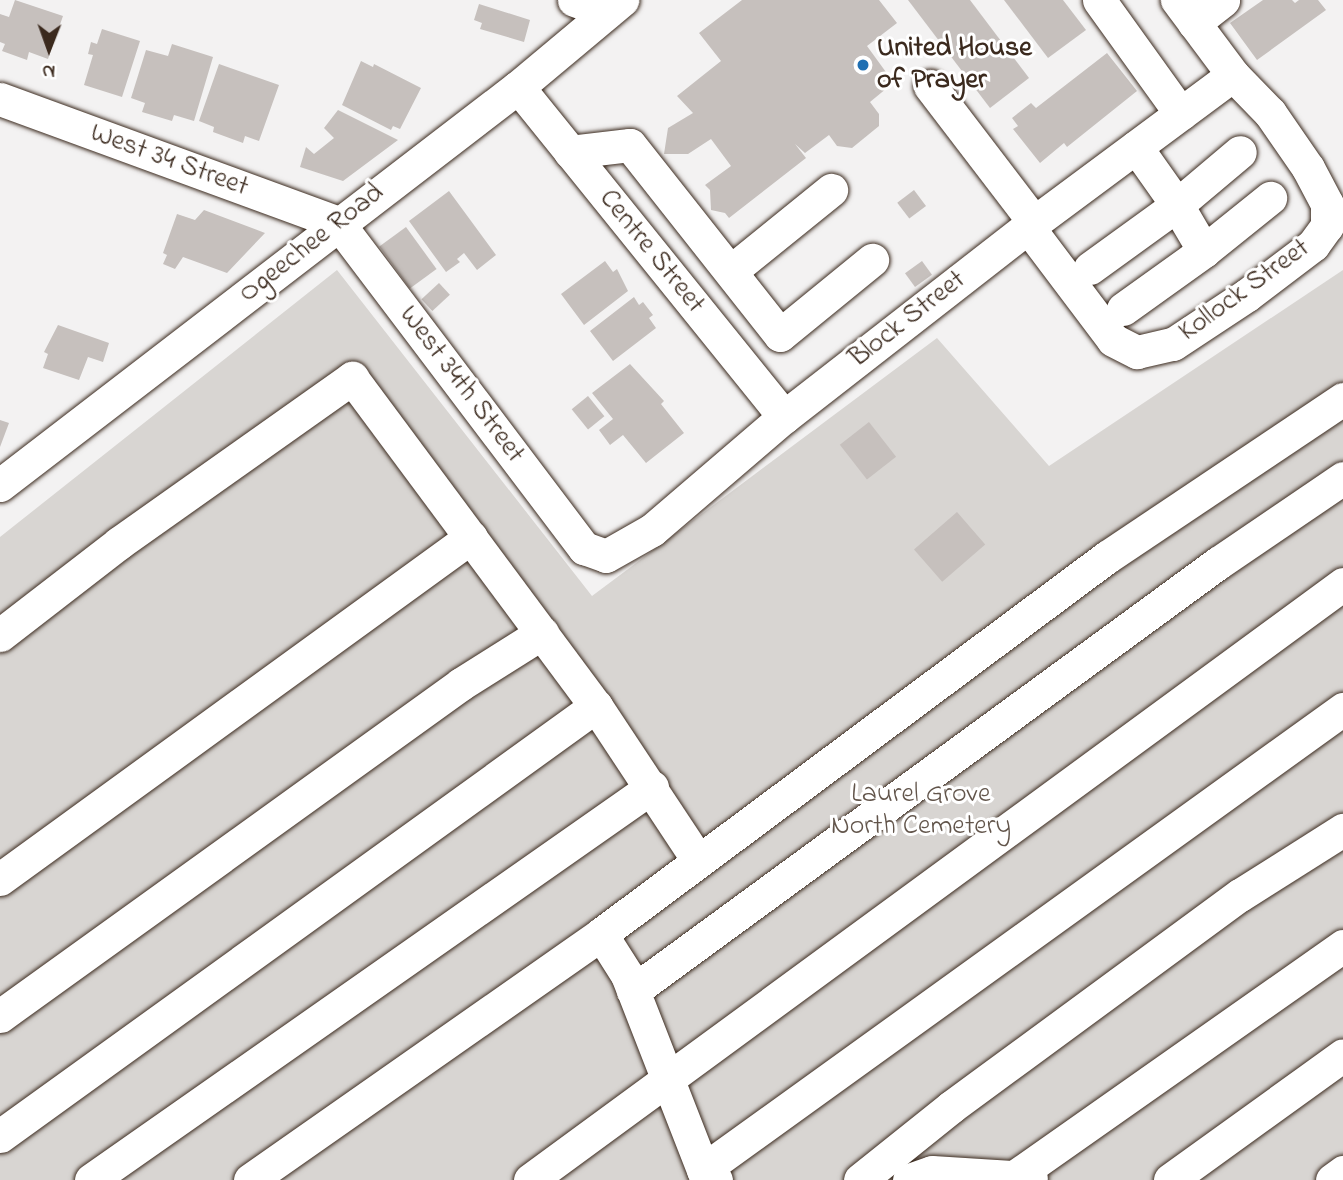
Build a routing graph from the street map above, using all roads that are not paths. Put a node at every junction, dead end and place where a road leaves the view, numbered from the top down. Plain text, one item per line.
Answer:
1 (574, 0) edge
2 (1099, 0) edge
3 (1223, 0) edge
4 (614, 6) edge
5 (1186, 11) edge
6 (1233, 75) junction
7 (930, 86) dead end
8 (518, 87) junction
9 (0, 99) edge
10 (1181, 114) junction
11 (1136, 147) junction
12 (570, 152) junction
13 (1240, 152) dead end
14 (831, 190) dead end
15 (1270, 198) dead end
16 (1177, 205) junction
17 (338, 223) junction
18 (1031, 225) junction
19 (1204, 251) junction
20 (872, 260) dead end
21 (1090, 268) dead end
22 (731, 271) junction
23 (1123, 309) dead end
24 (764, 315) junction
25 (727, 348) junction
26 (1343, 399) edge
27 (784, 417) junction
28 (1343, 478) edge
29 (0, 485) edge
30 (471, 537) junction
31 (584, 548) joint
32 (1343, 584) edge
33 (542, 633) junction
34 (0, 635) edge
35 (596, 706) junction
36 (1343, 709) edge
37 (652, 787) junction
38 (1343, 830) edge
39 (698, 860) junction
40 (0, 879) edge
41 (601, 934) junction
42 (1343, 946) edge
43 (633, 991) junction
44 (0, 1016) edge
45 (1343, 1055) edge
46 (668, 1082) junction
47 (0, 1136) edge
48 (1343, 1172) edge
49 (706, 1177) edge
50 (1022, 1179) edge
51 (91, 1180) edge
52 (250, 1180) edge
53 (530, 1180) edge
54 (860, 1180) edge
55 (909, 1180) edge
56 (1170, 1180) edge
57 (1332, 1180) edge

1 - 4 street
2 - 10 street
3 - 5 street
4 - 8 street, Ogeechee Road
5 - 6 street
6 - 10 street, Block Street
6 - 18 street, Kollock Street
7 - 18 street, Kollock Street
8 - 12 street, Centre Street
8 - 17 street, Ogeechee Road
9 - 17 street, West 34 Street
10 - 11 street, Block Street
11 - 16 street
11 - 18 street, Block Street
12 - 22 street
12 - 25 street, Centre Street
13 - 16 street
14 - 22 street
15 - 19 street
16 - 19 street
16 - 21 street
17 - 29 street, Ogeechee Road
17 - 31 street, West 34th Street
18 - 27 street, Block Street
19 - 23 street
20 - 24 street
22 - 24 street
24 - 25 street
25 - 27 street, Centre Street
26 - 39 street
27 - 31 street, Block Street
28 - 43 street
30 - 33 street
30 - 34 street
30 - 40 street
32 - 46 street
33 - 35 street
33 - 44 street
35 - 37 street
35 - 47 street
36 - 49 street
37 - 39 street
37 - 51 street
38 - 54 street
39 - 41 street
41 - 43 street
41 - 52 street
42 - 50 street
43 - 46 street
45 - 56 street
46 - 49 street
46 - 53 street
48 - 57 street
50 - 55 street

